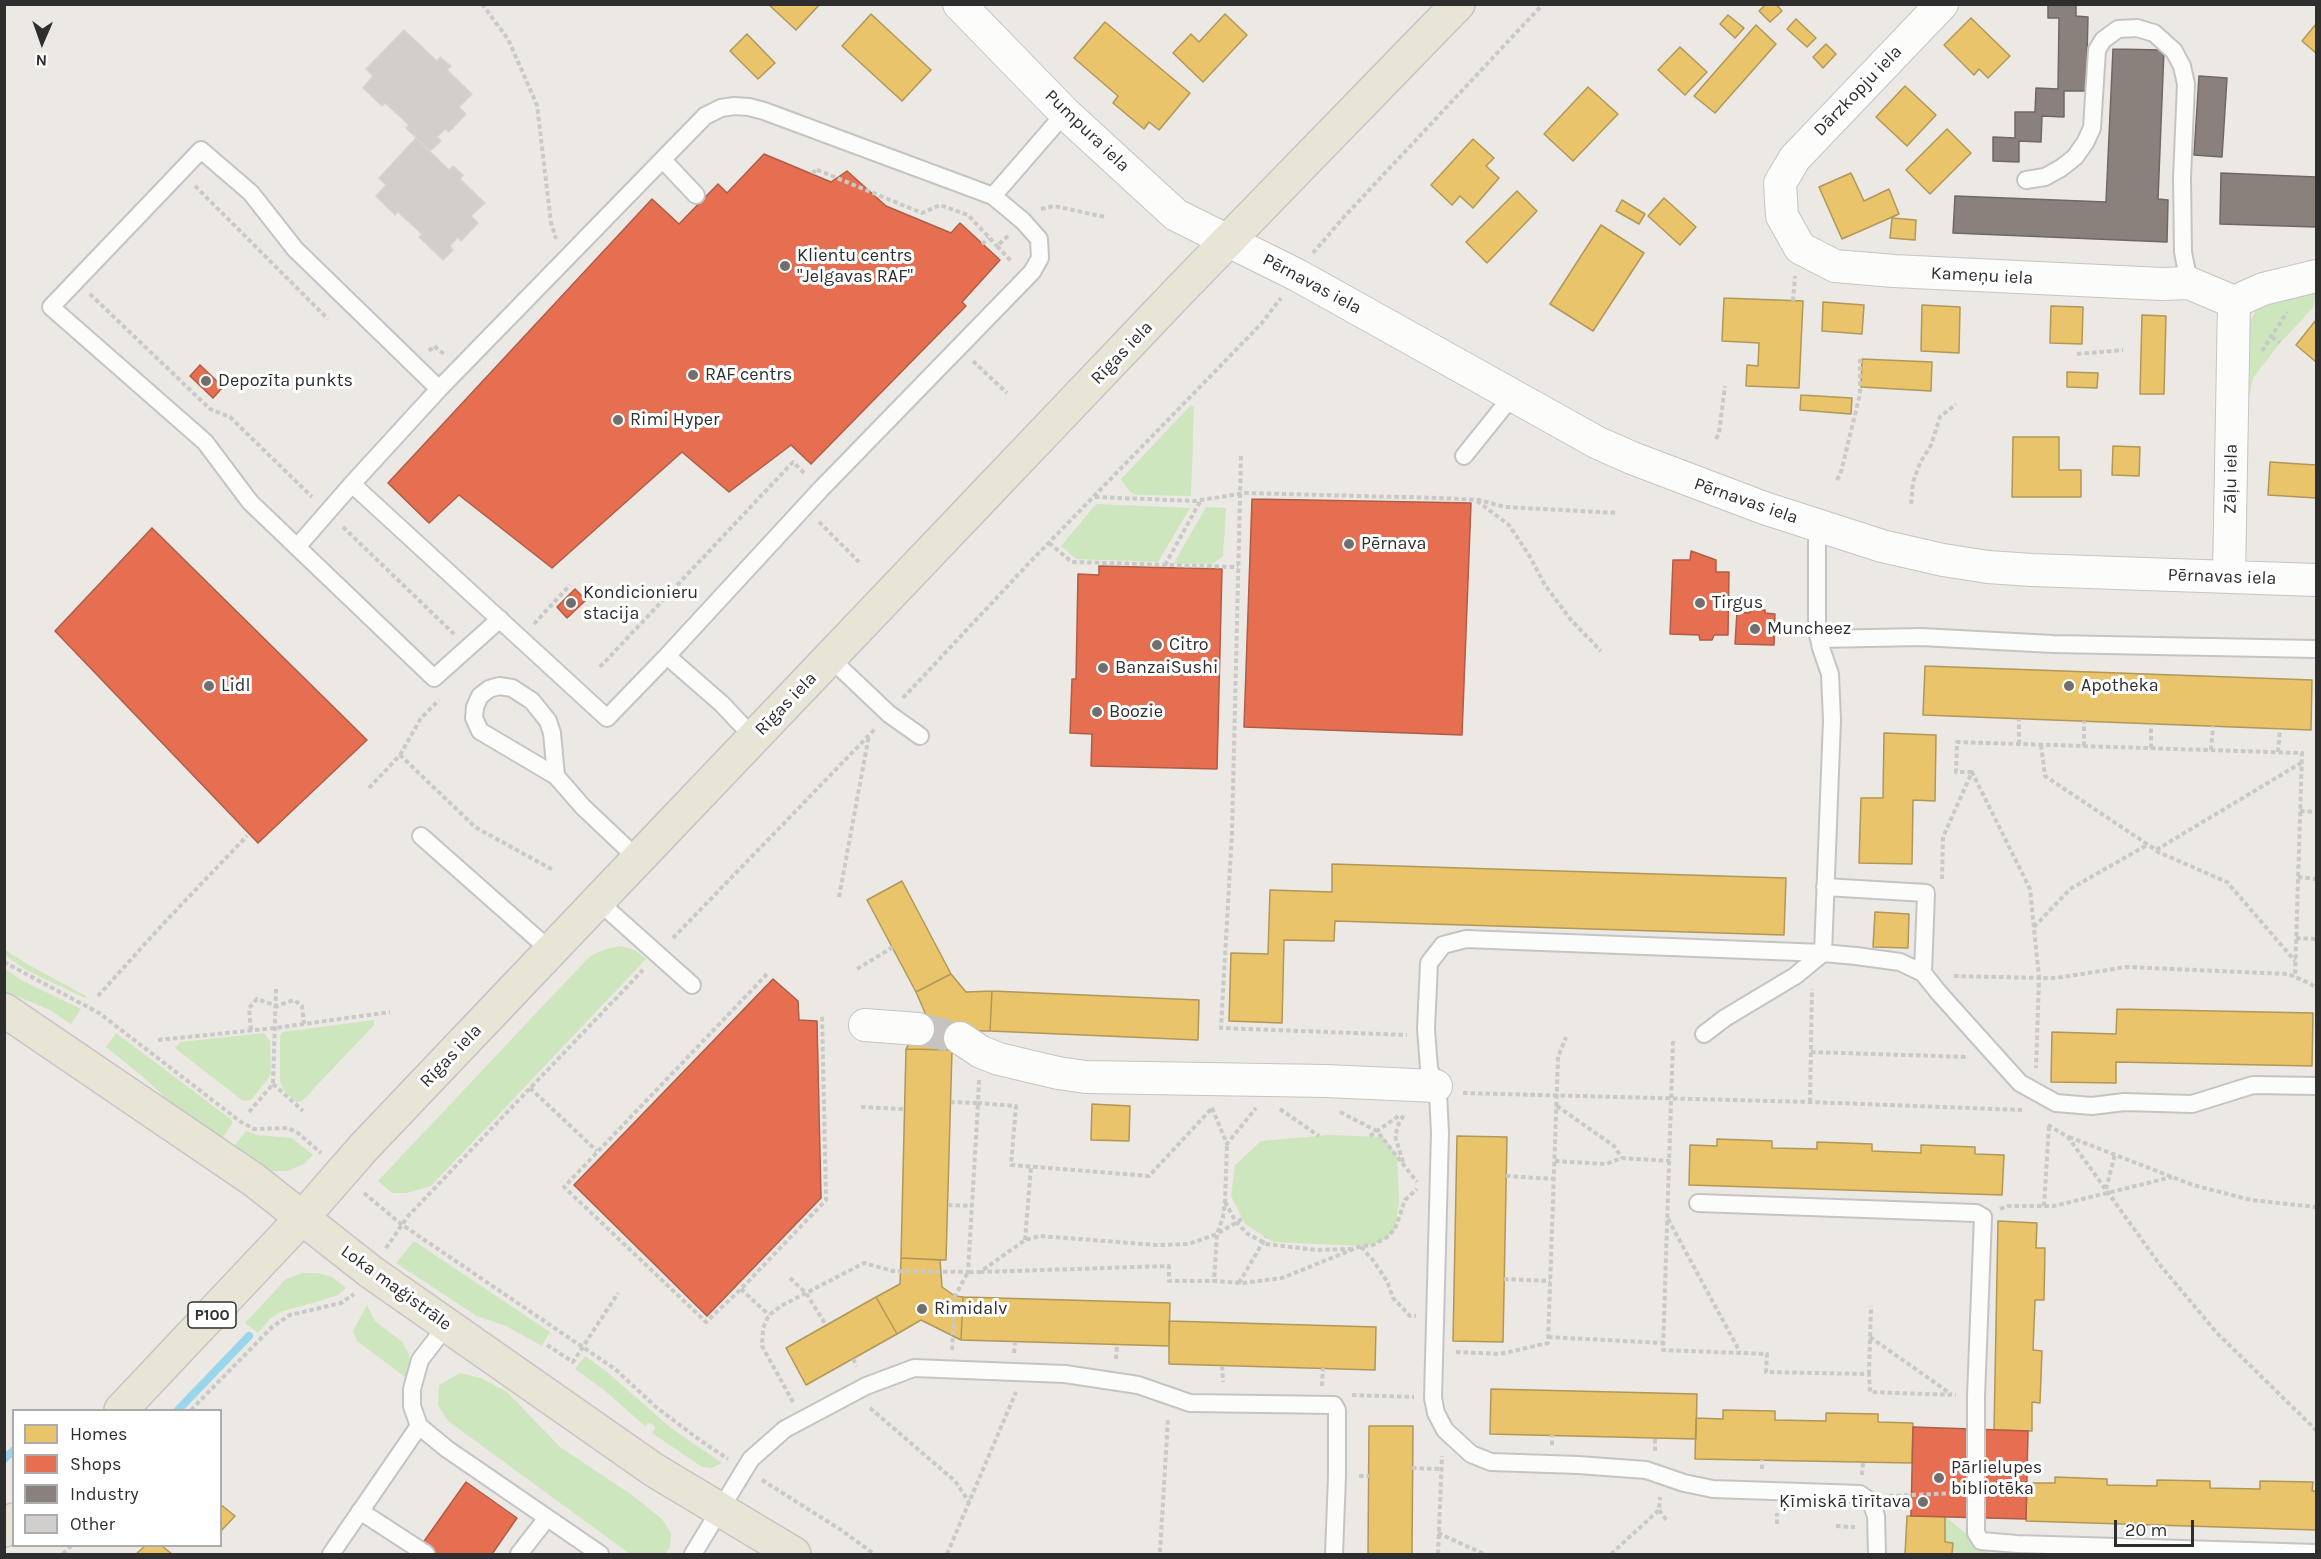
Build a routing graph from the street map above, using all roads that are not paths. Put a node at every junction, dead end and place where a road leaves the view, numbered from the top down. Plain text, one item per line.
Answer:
1 (959, 4) edge
2 (1458, 4) edge
3 (1942, 4) edge
4 (1065, 113) junction
5 (663, 160) junction
6 (2026, 180) dead end
7 (1780, 183) joint
8 (696, 195) dead end
9 (993, 196) junction
10 (1228, 241) junction
11 (2314, 277) edge
12 (2189, 283) junction
13 (2234, 302) junction
14 (439, 389) junction
15 (1513, 395) junction
16 (1464, 456) dead end
17 (352, 484) junction
18 (1817, 525) junction
19 (297, 546) junction
20 (2229, 576) junction
21 (2316, 580) edge
22 (500, 619) junction
23 (1819, 639) junction
24 (2316, 649) edge
25 (667, 656) junction
26 (830, 658) junction
27 (920, 736) dead end
28 (754, 738) junction
29 (556, 776) junction
30 (421, 836) dead end
31 (638, 859) junction
32 (1825, 886) junction
33 (598, 901) junction
34 (551, 951) junction
35 (1823, 954) junction
36 (1923, 973) junction
37 (692, 985) dead end
38 (4, 1010) edge
39 (865, 1024) dead end
40 (918, 1029) tunnel mouth
41 (1704, 1034) dead end
42 (970, 1045) tunnel mouth
43 (2316, 1086) edge
44 (1437, 1089) junction
45 (1698, 1203) dead end
46 (302, 1218) junction
47 (447, 1325) junction
48 (122, 1409) edge
49 (419, 1426) junction
50 (719, 1509) junction
51 (360, 1511) junction
52 (547, 1518) junction
53 (2316, 1553) edge
54 (331, 1554) edge
55 (426, 1554) edge
56 (519, 1554) edge
57 (600, 1554) edge
58 (693, 1554) edge
59 (794, 1554) edge
60 (1334, 1554) edge
61 (1877, 1554) edge

1 - 4 street, Pumpura iela
2 - 10 main road, Rīgas iela
3 - 7 street, Dārzkopju iela
4 - 9 lane
4 - 10 street, Pumpura iela
5 - 8 lane
5 - 9 lane
5 - 14 lane
6 - 12 lane
7 - 12 street, Kameņu iela
9 - 25 lane
10 - 15 street, Pērnavas iela
10 - 26 main road, Rīgas iela
11 - 13 street
12 - 13 street, Kameņu iela
13 - 20 street, Zāļu iela
14 - 17 lane
14 - 19 lane
15 - 16 lane
15 - 18 street, Pērnavas iela
17 - 19 lane
17 - 22 lane
18 - 20 street, Pērnavas iela
18 - 23 lane
19 - 22 lane
20 - 21 street, Pērnavas iela
22 - 25 lane
23 - 24 lane
23 - 32 lane
25 - 28 lane
26 - 27 lane
26 - 28 main road, Rīgas iela
28 - 31 main road, Rīgas iela
29 - 29 lane
29 - 31 lane
30 - 34 lane
31 - 33 main road, Rīgas iela
32 - 35 lane
32 - 36 lane
33 - 34 main road, Rīgas iela
33 - 37 lane
34 - 46 main road, Rīgas iela
35 - 36 lane
35 - 41 lane
35 - 44 lane
36 - 43 lane
38 - 46 main road, Loka maģistrāle
39 - 40 street
42 - 44 street
44 - 61 lane
45 - 53 lane
46 - 47 main road, Loka maģistrāle
46 - 48 main road, Rīgas iela / P100
47 - 49 lane
47 - 50 main road, Loka maģistrāle
49 - 51 lane
49 - 52 lane
50 - 58 lane
50 - 59 main road, Loka maģistrāle
50 - 60 lane
51 - 54 lane
51 - 55 lane
52 - 56 lane
52 - 57 lane

